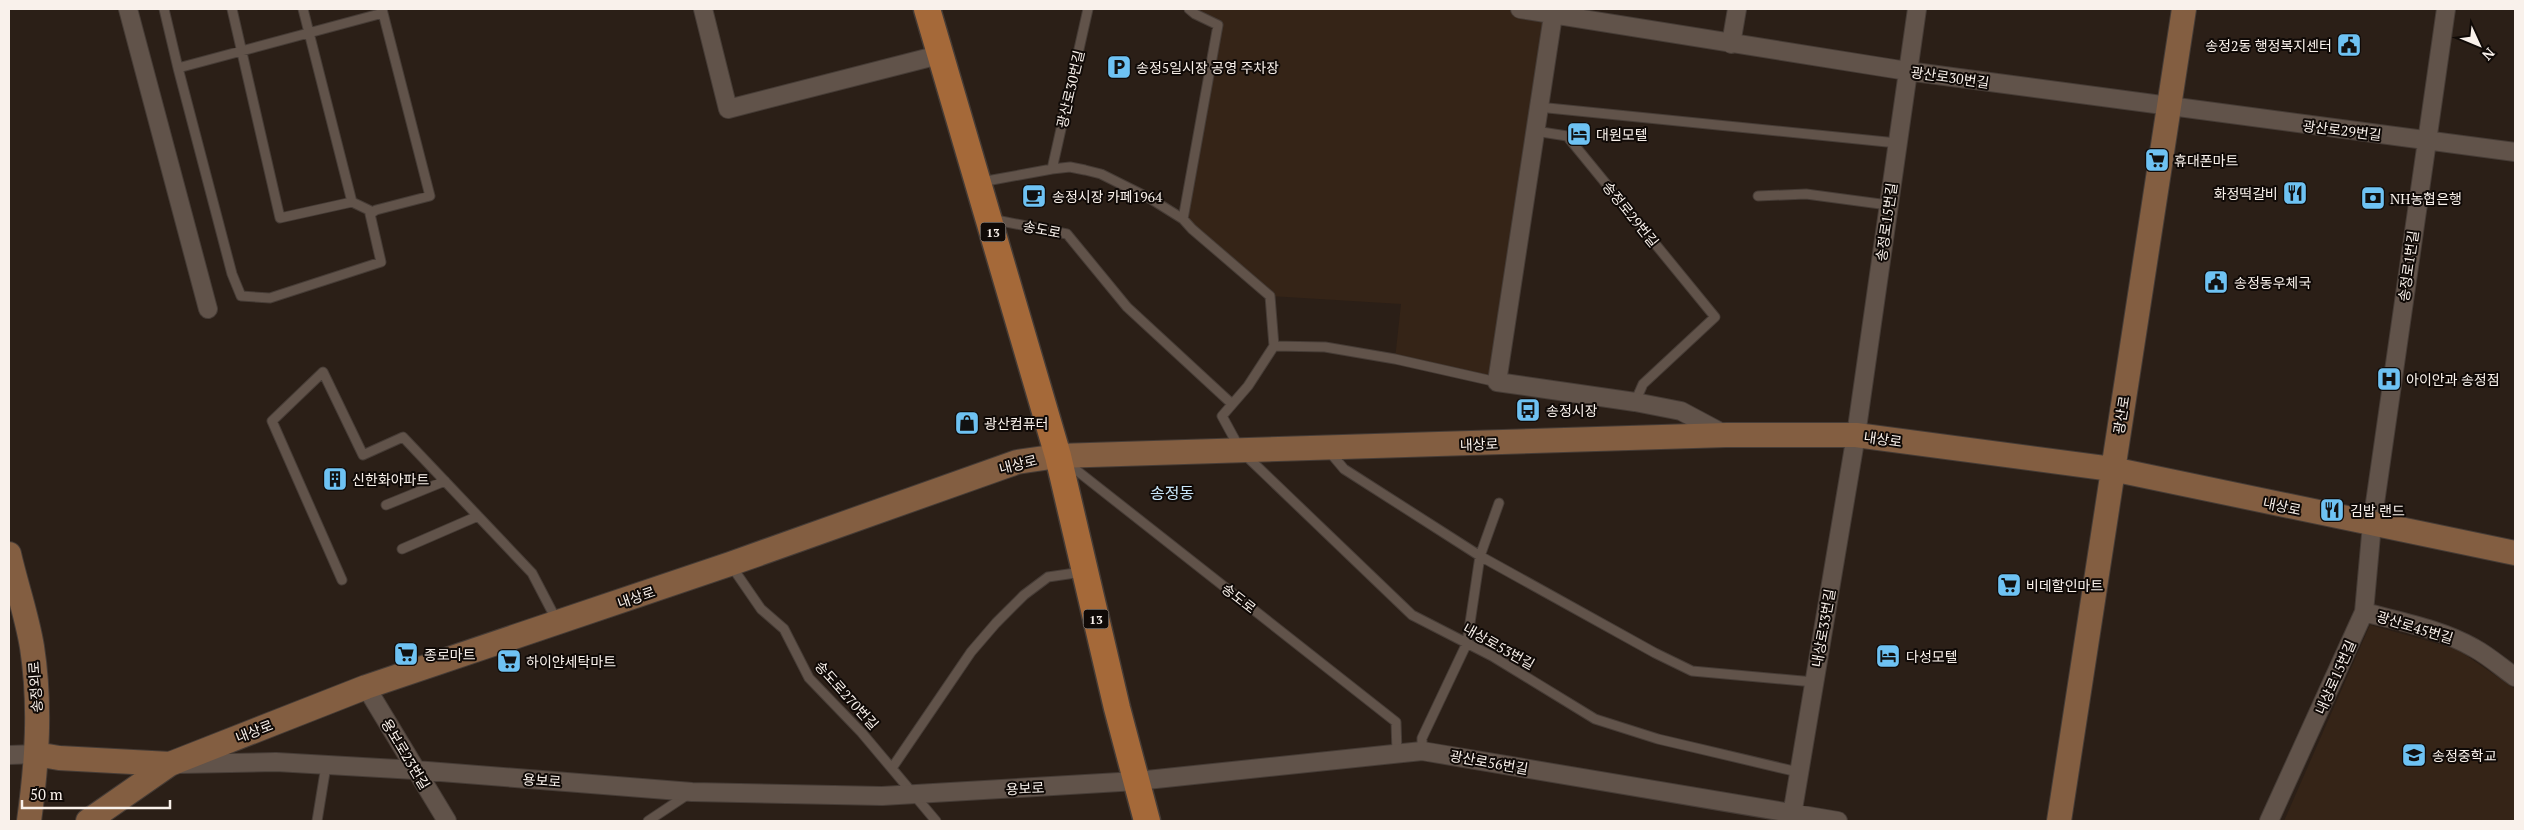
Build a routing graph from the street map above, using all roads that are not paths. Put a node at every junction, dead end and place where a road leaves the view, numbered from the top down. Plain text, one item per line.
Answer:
1 (128, 9) edge
2 (164, 9) edge
3 (232, 9) edge
4 (303, 9) edge
5 (703, 9) edge
6 (927, 9) edge
7 (1088, 9) edge
8 (1190, 9) edge
9 (1520, 9) edge
10 (1737, 9) edge
11 (1917, 9) edge
12 (2184, 9) edge
13 (2446, 9) edge
14 (383, 11) edge
15 (1554, 11) edge
16 (309, 32) junction
17 (1731, 44) junction
18 (242, 52) junction
19 (939, 55) junction
20 (178, 68) junction
21 (1907, 71) junction
22 (1538, 108) junction
23 (2169, 108) junction
24 (1535, 131) junction
25 (2426, 141) junction
26 (1897, 143) junction
27 (2515, 152) edge
28 (1052, 169) junction
29 (978, 183) junction
30 (1758, 196) dead end
31 (352, 202) junction
32 (1888, 204) junction
33 (373, 212) junction
34 (989, 219) junction
35 (1183, 219) junction
36 (208, 309) dead end
37 (1274, 346) junction
38 (1497, 382) junction
39 (1635, 402) junction
40 (1232, 404) junction
41 (1726, 435) junction
42 (1856, 435) junction
43 (1326, 448) junction
44 (1241, 450) junction
45 (1058, 456) junction
46 (2112, 469) junction
47 (445, 481) junction
48 (1499, 502) dead end
49 (386, 505) dead end
50 (478, 516) junction
51 (2372, 524) junction
52 (402, 549) dead end
53 (2515, 553) edge
54 (9, 554) edge
55 (1480, 556) junction
56 (730, 564) junction
57 (1085, 572) junction
58 (342, 580) dead end
59 (2364, 612) junction
60 (558, 624) junction
61 (1467, 643) junction
62 (2515, 678) edge
63 (1814, 682) junction
64 (366, 687) junction
65 (1422, 751) junction
66 (1397, 752) junction
67 (9, 754) edge
68 (36, 754) junction
69 (170, 764) junction
70 (326, 766) junction
71 (892, 768) junction
72 (415, 770) junction
73 (1798, 772) junction
74 (1137, 781) junction
75 (692, 792) junction
76 (914, 794) junction
77 (1791, 818) edge
78 (29, 821) edge
79 (88, 821) edge
80 (317, 821) edge
81 (447, 821) edge
82 (648, 821) edge
83 (936, 821) edge
84 (1147, 821) edge
85 (1838, 821) edge
86 (2059, 821) edge
87 (2269, 821) edge

1 - 36 street
2 - 20 lane
3 - 18 lane
4 - 16 lane
5 - 19 street
6 - 19 main road, 13
7 - 28 lane, 광산로30번길
8 - 35 lane
9 - 15 street, 광산로30번길
10 - 17 street
11 - 21 street, 송정로15번길
12 - 23 main road, 광산로
13 - 25 street, 송정로1번길
14 - 16 lane
14 - 33 lane
15 - 17 street, 광산로30번길
15 - 22 street
16 - 18 lane
16 - 31 lane
17 - 21 street, 광산로30번길
18 - 20 lane
18 - 31 lane
19 - 29 main road, 13
20 - 33 lane
21 - 23 street, 광산로30번길
21 - 26 street, 송정로15번길
22 - 24 street
22 - 26 lane
23 - 25 street, 광산로29번길
23 - 46 main road, 광산로
24 - 38 street
24 - 39 lane, 송정로29번길
25 - 27 street, 광산로29번길
25 - 51 street, 송정로1번길
26 - 32 street, 송정로15번길
28 - 29 lane
28 - 35 lane
29 - 34 main road, 13
30 - 32 lane
31 - 33 lane
32 - 42 street, 송정로15번길
34 - 40 lane, 송도로
34 - 45 main road, 13
35 - 37 lane
37 - 38 lane
37 - 40 lane
38 - 39 street
39 - 41 street
40 - 44 lane
41 - 42 main road, 내상로
41 - 43 main road, 내상로
42 - 46 main road, 내상로
42 - 63 street, 내상로33번길
43 - 44 main road, 내상로
43 - 55 lane
44 - 45 main road, 내상로
44 - 61 lane, 내상로53번길
45 - 56 main road, 내상로
45 - 57 main road, 13
45 - 66 lane, 송도로
46 - 51 main road, 내상로
46 - 86 main road, 광산로
47 - 49 lane
47 - 50 lane
47 - 58 lane
48 - 55 lane
50 - 52 lane
50 - 60 lane
51 - 53 main road, 내상로
51 - 59 street, 내상로15번길
54 - 68 main road, 송정외로
55 - 61 lane
55 - 63 lane
56 - 60 main road, 내상로
56 - 71 lane, 송도로270번길
57 - 71 lane
57 - 74 main road, 13
59 - 62 street, 광산로45번길
59 - 87 street, 내상로15번길
60 - 64 main road, 내상로
61 - 65 lane
61 - 73 lane, 내상로53번길
63 - 73 street, 내상로33번길
64 - 69 main road, 내상로
64 - 72 street, 용보로23번길
65 - 66 street, 광산로56번길
65 - 77 street, 광산로56번길
66 - 74 street, 광산로56번길
67 - 68 street
68 - 69 main road, 내상로
68 - 78 main road, 송정외로
69 - 70 street, 용보로
69 - 79 main road
70 - 72 street, 용보로
70 - 80 lane
71 - 76 lane, 송도로270번길
72 - 75 street, 용보로
72 - 81 street, 용보로23번길
73 - 77 street, 내상로33번길
74 - 76 street, 용보로
74 - 84 main road, 13
75 - 76 street, 용보로
75 - 82 lane
76 - 83 lane
77 - 85 street, 광산로56번길

